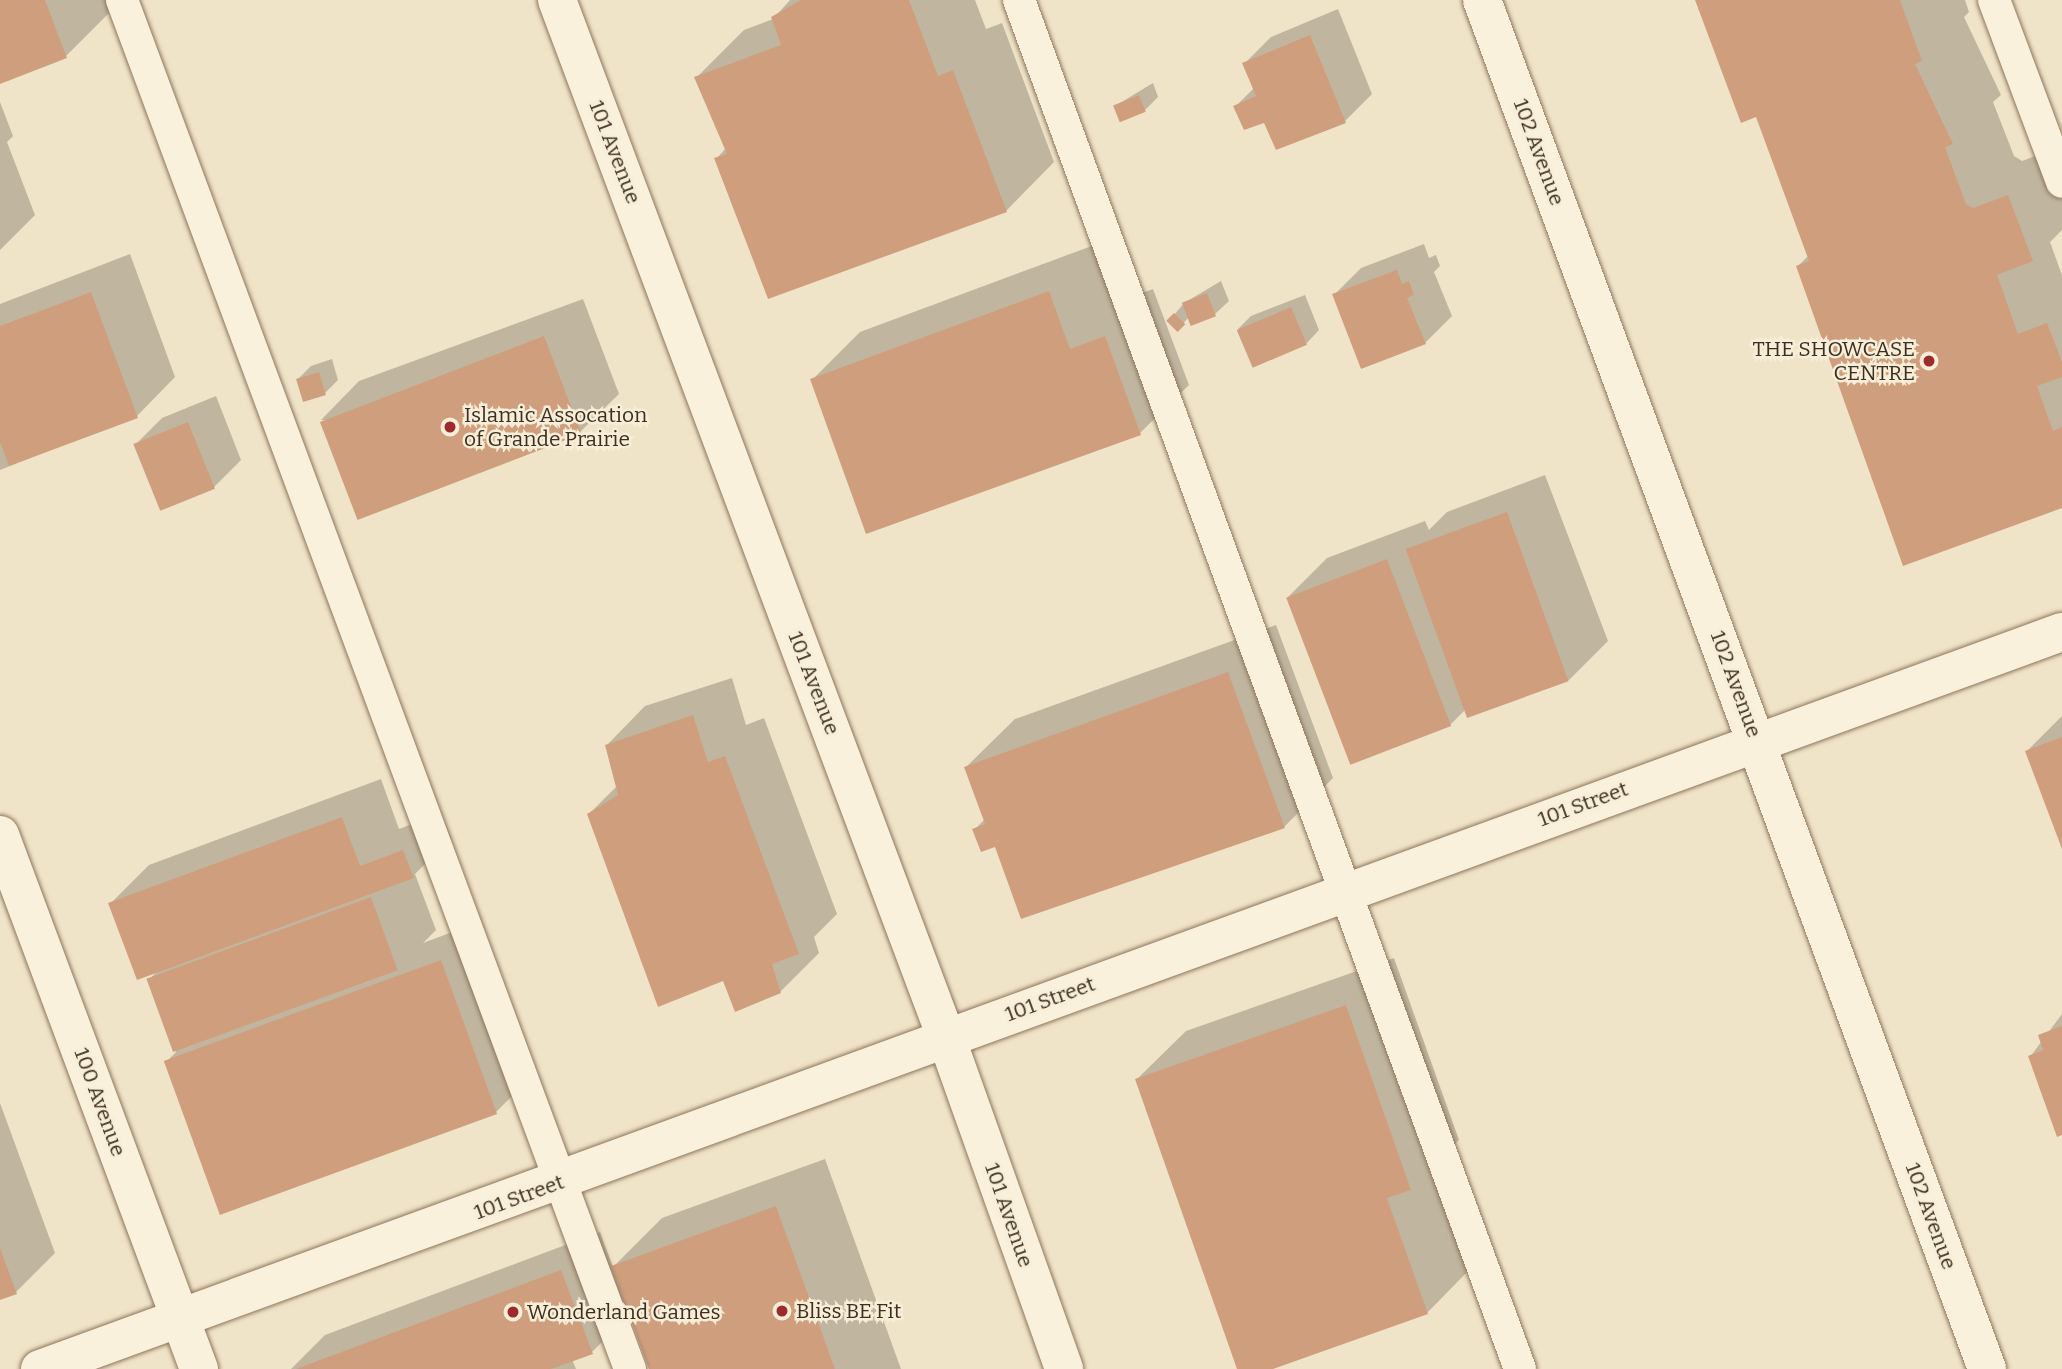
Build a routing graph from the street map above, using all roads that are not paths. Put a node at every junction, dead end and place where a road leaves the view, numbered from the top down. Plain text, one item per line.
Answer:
1 (122, 0) edge
2 (557, 0) edge
3 (1019, 0) edge
4 (1482, 0) edge
5 (1994, 0) edge
6 (2062, 182) edge
7 (2062, 632) edge
8 (1756, 741) junction
9 (0, 835) edge
10 (1345, 890) junction
11 (946, 1037) junction
12 (564, 1182) junction
13 (181, 1319) junction
14 (40, 1369) edge
15 (199, 1369) edge
16 (630, 1369) edge
17 (1064, 1369) edge
18 (1520, 1369) edge
19 (1987, 1369) edge

1 - 12 lane
2 - 11 street, 101 Avenue
3 - 10 lane
4 - 8 street, 102 Avenue
5 - 6 lane
7 - 8 street, 101 Street
8 - 10 street, 101 Street
8 - 19 street, 102 Avenue
9 - 13 street, 100 Avenue
10 - 11 street, 101 Street
10 - 18 lane
11 - 12 street, 101 Street
11 - 17 street, 101 Avenue
12 - 13 street, 101 Street
12 - 16 lane
13 - 14 street, 101 Street
13 - 15 street, 100 Avenue

